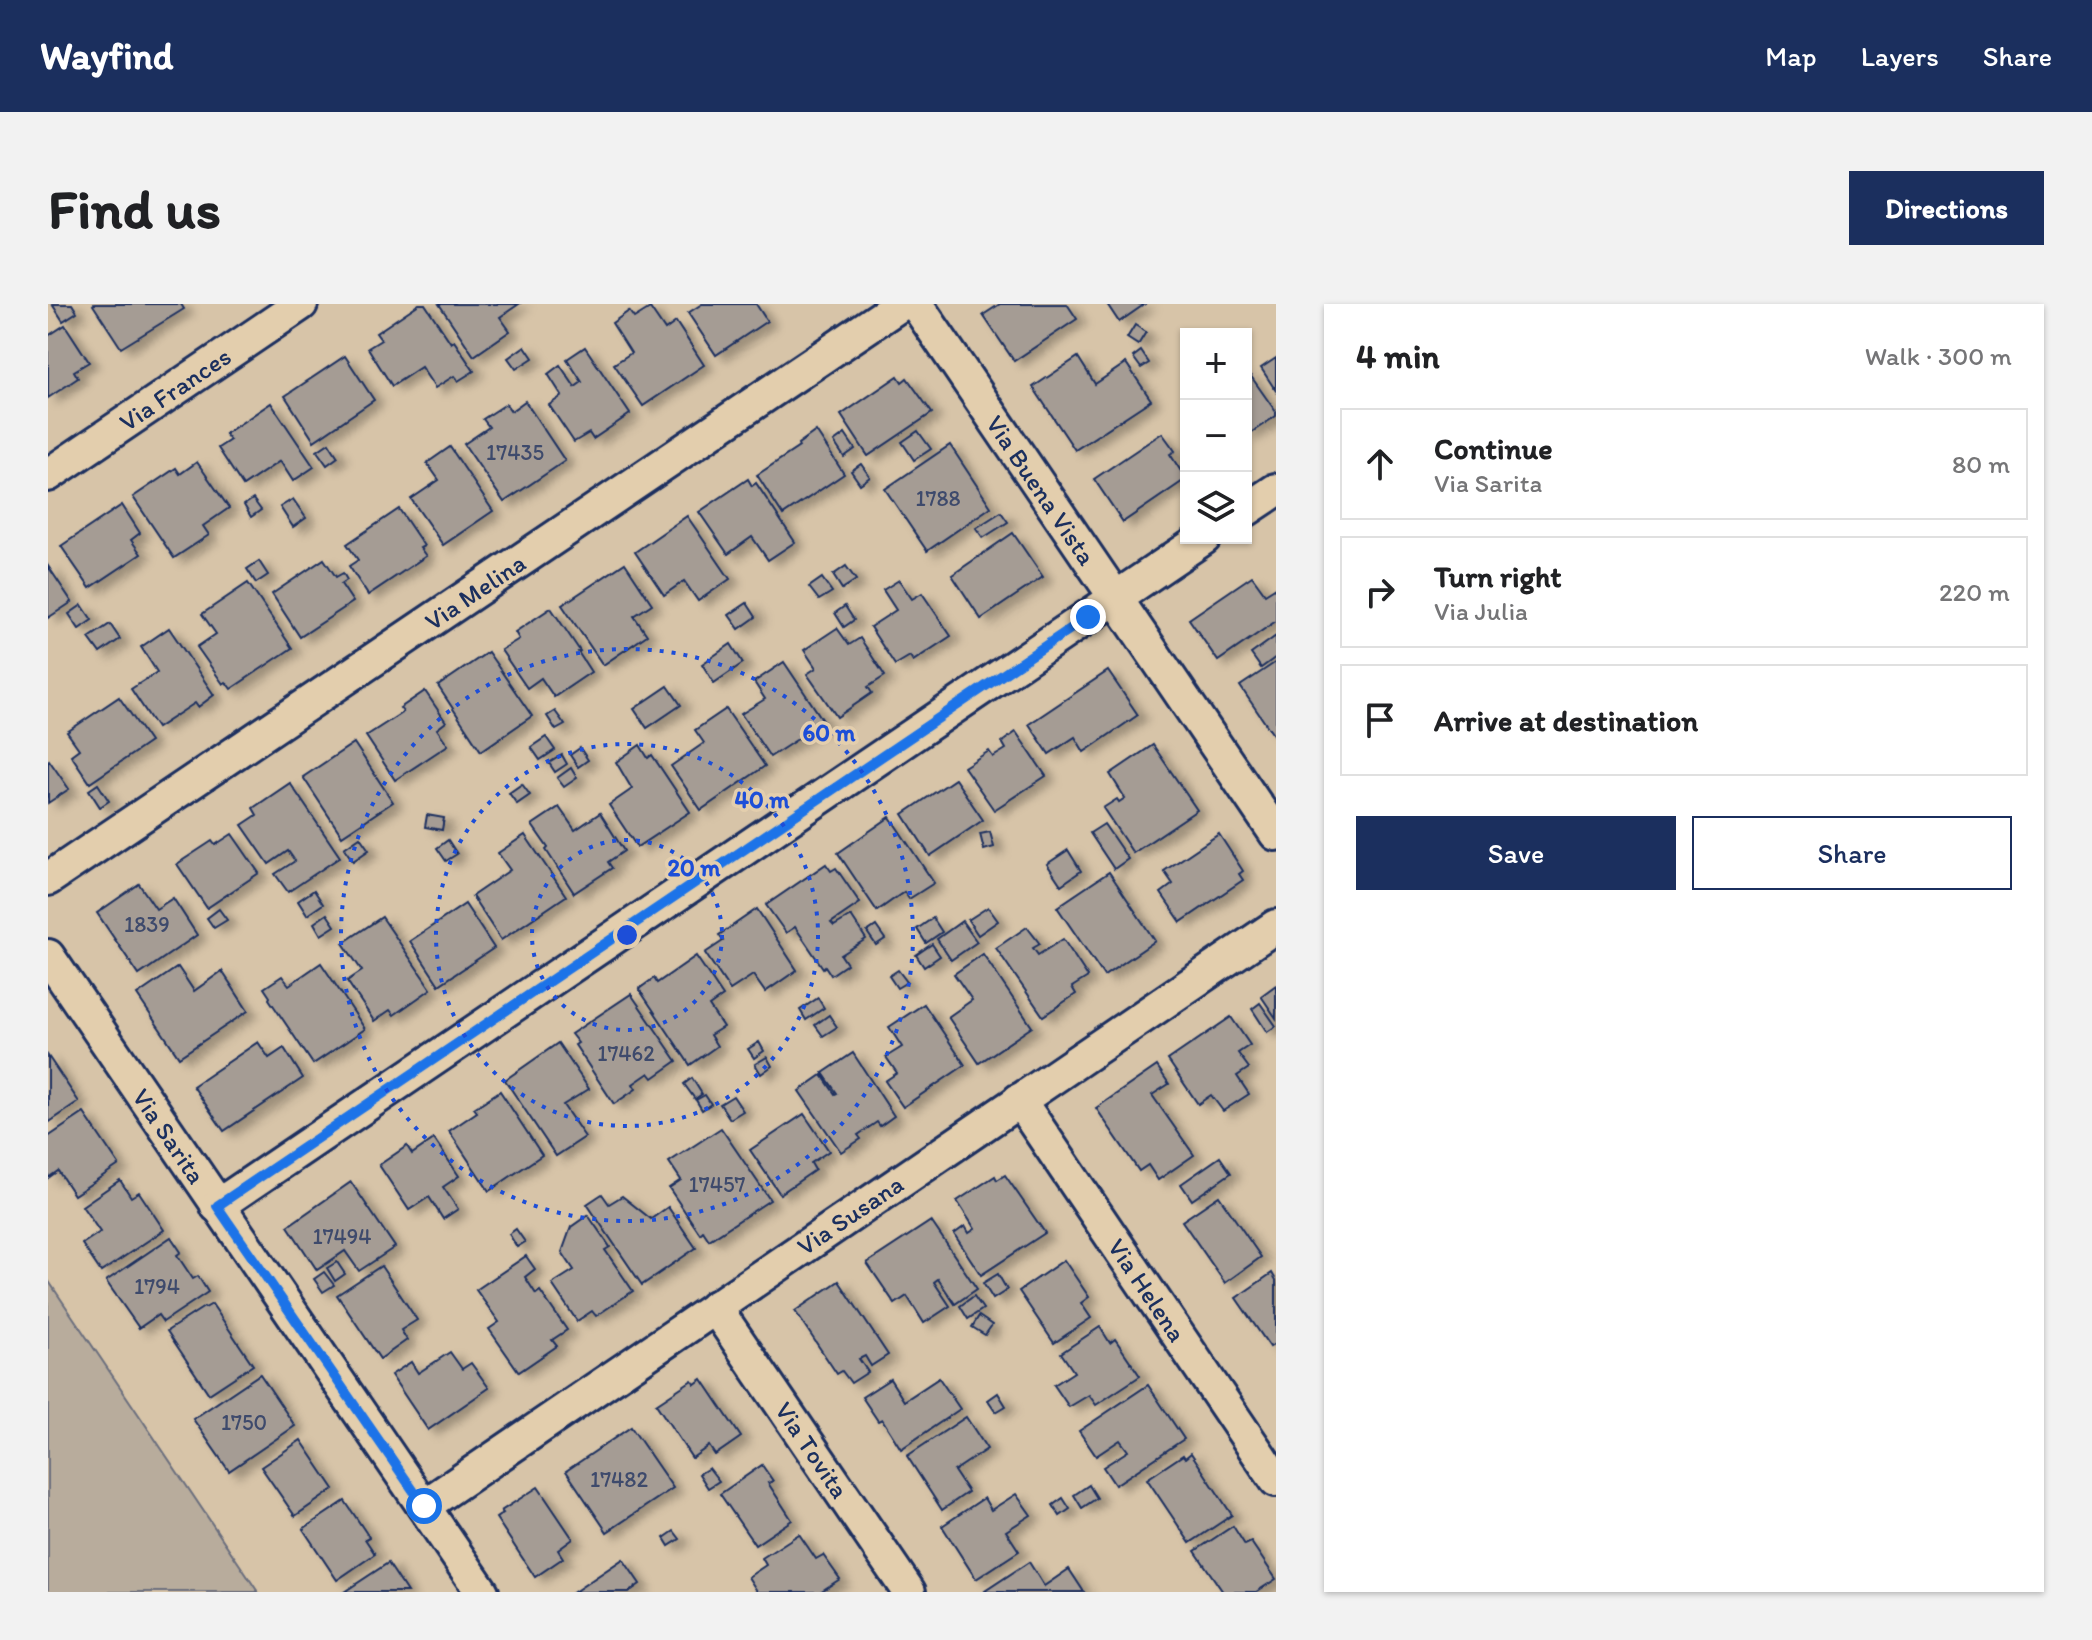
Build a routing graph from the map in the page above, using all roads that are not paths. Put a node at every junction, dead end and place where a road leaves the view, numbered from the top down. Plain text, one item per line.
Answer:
1 (301, 304) edge
2 (901, 304) edge
3 (916, 304) edge
4 (48, 475) edge
5 (1276, 490) edge
6 (1252, 506) edge
7 (1195, 544) edge
8 (1115, 599) junction
9 (1276, 834) edge
10 (48, 879) edge
11 (1276, 926) edge
12 (48, 956) edge
13 (1019, 1100) junction
14 (217, 1206) junction
15 (715, 1307) junction
16 (1276, 1480) edge
17 (424, 1506) junction
18 (482, 1592) edge
19 (909, 1592) edge

1 - 4 street, Via Frances
2 - 10 street, Via Melina
3 - 8 street, Via Buena Vista
5 - 6 street
7 - 8 street
8 - 9 street, Via Buena Vista
8 - 14 street
11 - 13 street, Via Susana
12 - 14 street, Via Sarita
13 - 15 street, Via Susana
13 - 16 street, Via Helena
14 - 17 street, Via Sarita
15 - 17 street, Via Susana
15 - 19 street, Via Tovita
17 - 18 street, Via Sarita

